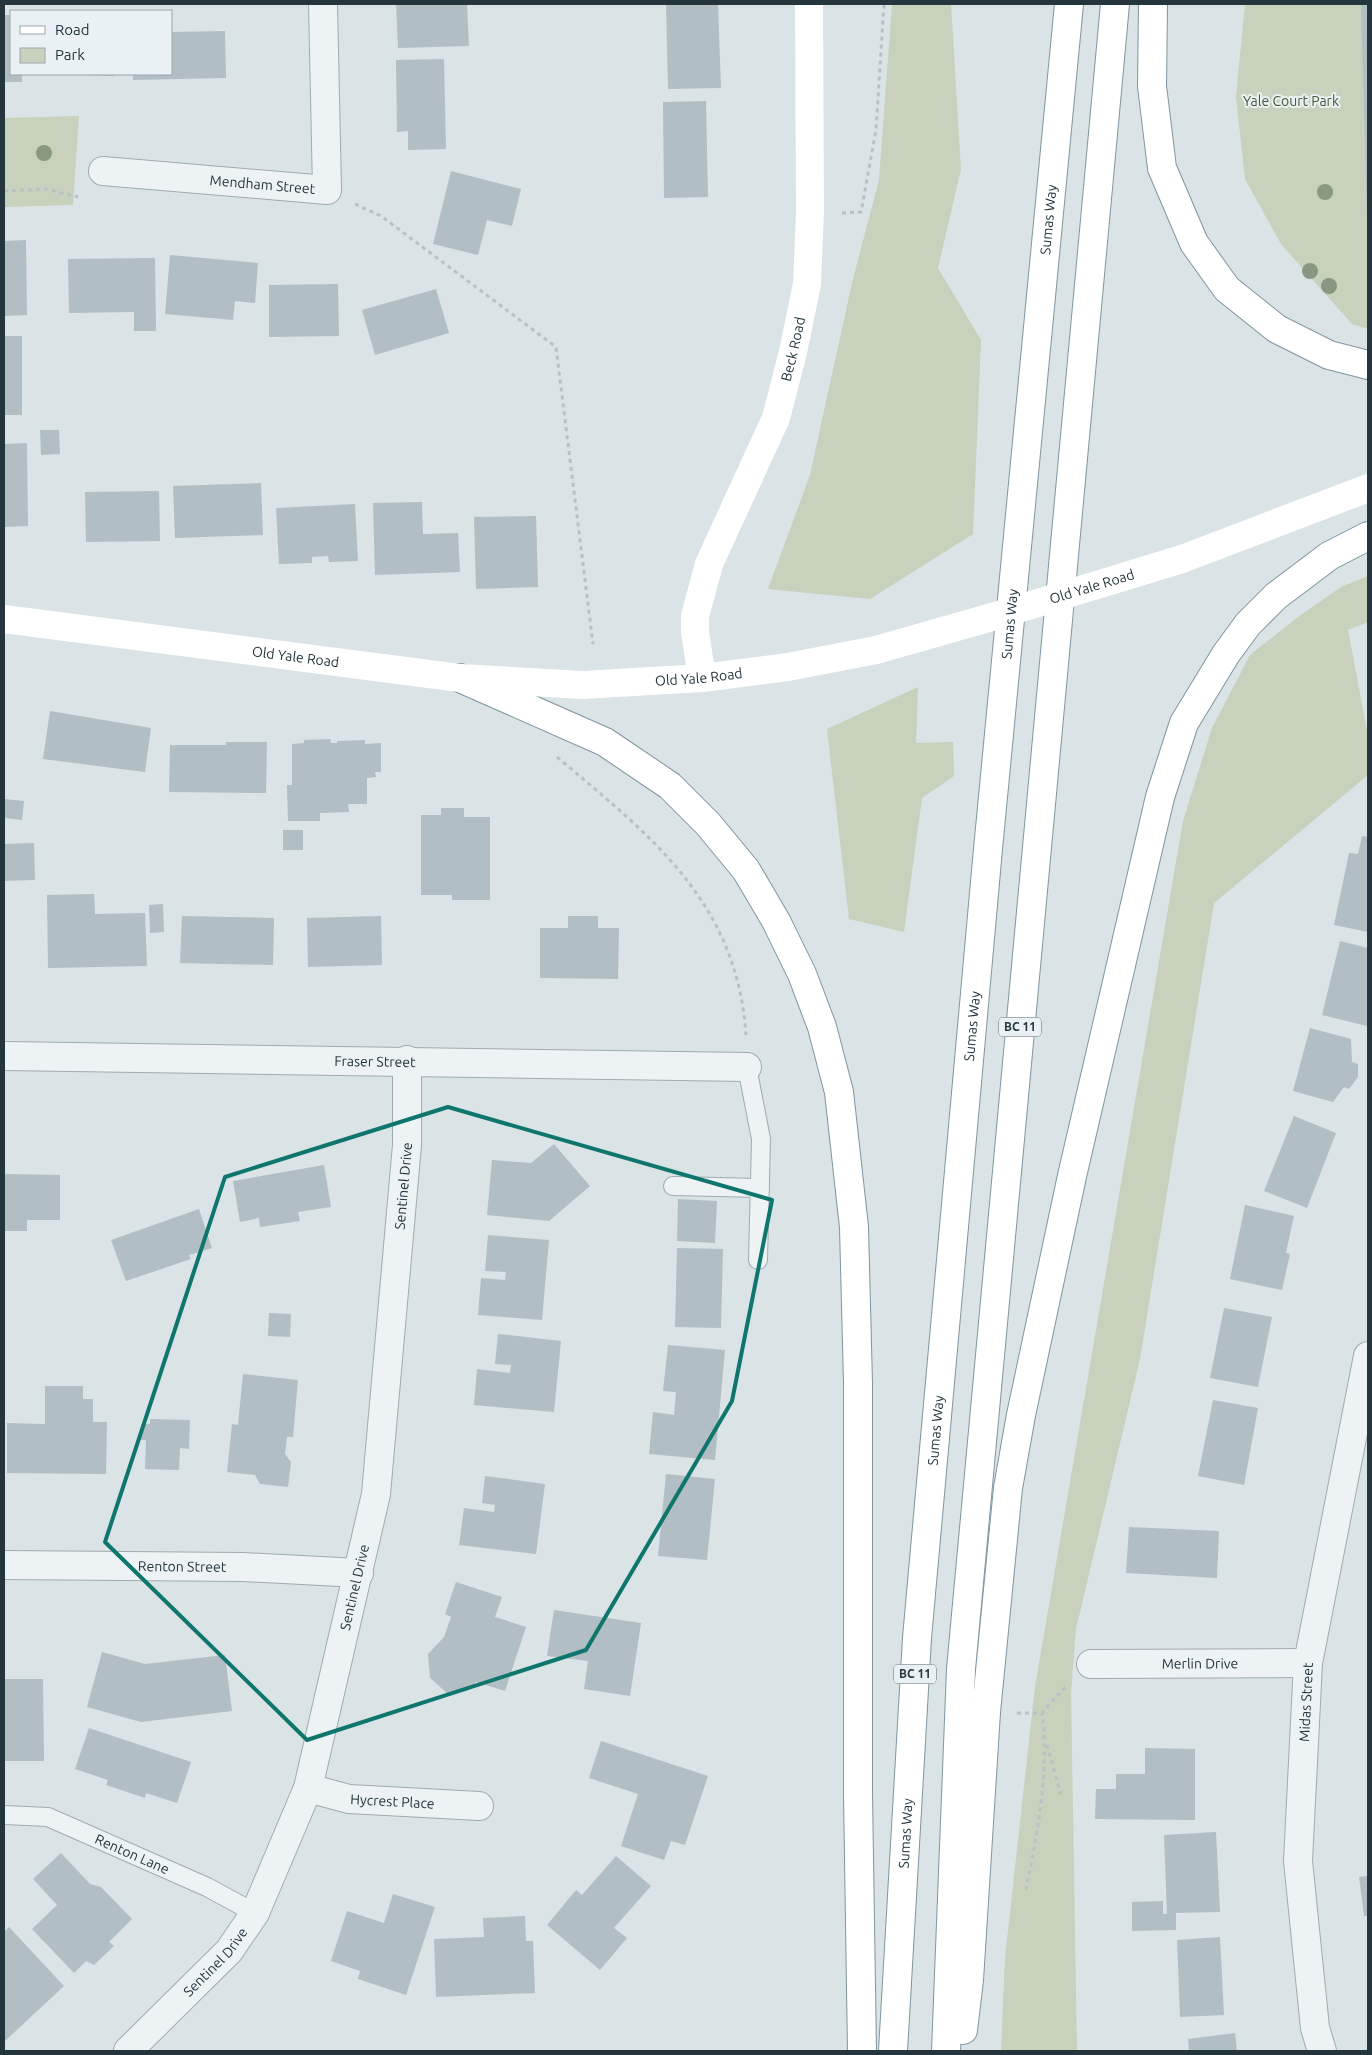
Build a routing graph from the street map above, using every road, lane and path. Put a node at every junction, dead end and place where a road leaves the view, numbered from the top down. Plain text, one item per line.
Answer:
1 (323, 4) edge
2 (809, 4) edge
3 (884, 4) edge
4 (1069, 4) edge
5 (1115, 4) edge
6 (1154, 4) edge
7 (103, 171) dead end
8 (327, 190) junction
9 (4, 191) edge
10 (78, 197) dead end
11 (841, 213) dead end
12 (1368, 365) edge
13 (1368, 488) edge
14 (1368, 536) edge
15 (4, 620) edge
16 (593, 644) dead end
17 (460, 678) junction
18 (702, 678) junction
19 (552, 753) dead end
20 (746, 1054) junction
21 (4, 1056) edge
22 (407, 1060) junction
23 (673, 1186) dead end
24 (760, 1188) junction
25 (758, 1260) dead end
26 (1368, 1356) edge
27 (4, 1565) edge
28 (359, 1573) junction
29 (1308, 1663) junction
30 (1091, 1664) joint
31 (986, 1712) junction
32 (1042, 1713) junction
33 (1046, 1742) junction
34 (308, 1788) junction
35 (1062, 1799) dead end
36 (479, 1806) dead end
37 (4, 1815) edge
38 (1026, 1890) dead end
39 (255, 1913) junction
40 (128, 2051) edge
41 (862, 2051) edge
42 (893, 2051) edge
43 (946, 2051) edge
44 (960, 2051) edge
45 (1322, 2051) edge

1 - 8 street, Mendham Street
2 - 18 main road, Beck Road
3 - 11 path
4 - 42 main road, Sumas Way / BC 11
5 - 43 main road, BC 11
6 - 12 main road
7 - 8 street, Mendham Street
8 - 16 path
9 - 10 path
13 - 18 main road, Old Yale Road, bridge
14 - 31 main road
15 - 17 main road, Old Yale Road
17 - 18 main road, Old Yale Road
17 - 41 main road
19 - 20 path
20 - 22 street, Fraser Street
20 - 24 lane
21 - 22 street, Fraser Street
22 - 28 street, Sentinel Drive
23 - 24 lane
24 - 25 lane
26 - 29 street, Midas Street
27 - 28 street, Renton Street
28 - 34 street, Sentinel Drive
29 - 30 street, Merlin Drive
29 - 45 street, Midas Street
30 - 32 path
31 - 32 path
31 - 44 main road
32 - 33 path
33 - 35 path
33 - 38 path
34 - 36 street, Hycrest Place
34 - 39 street, Sentinel Drive
37 - 39 lane, Renton Lane
39 - 40 street, Sentinel Drive

